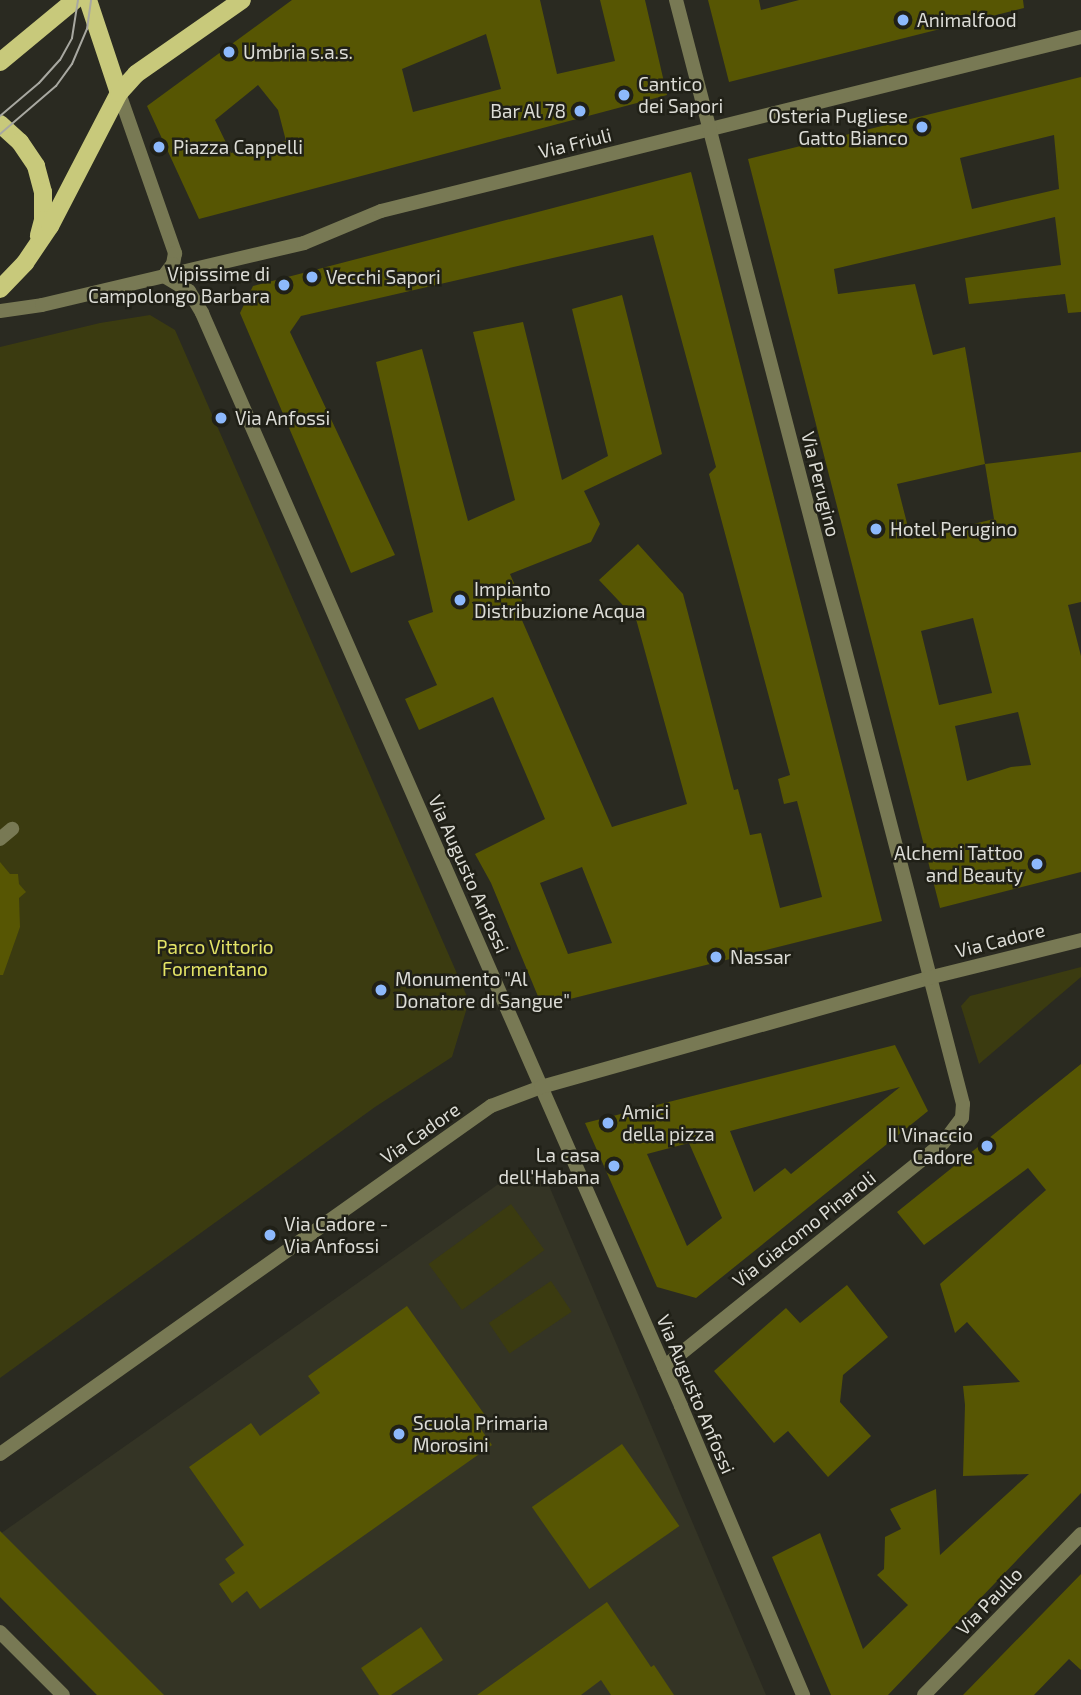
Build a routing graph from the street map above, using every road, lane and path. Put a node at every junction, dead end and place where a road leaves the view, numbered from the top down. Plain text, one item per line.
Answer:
1 (75, 0) edge
2 (88, 0) edge
3 (242, 0) edge
4 (676, 0) edge
5 (1081, 37) edge
6 (0, 62) edge
7 (119, 93) junction
8 (0, 124) edge
9 (710, 130) junction
10 (25, 262) junction
11 (164, 276) junction
12 (0, 289) edge
13 (0, 310) edge
14 (12, 829) dead end
15 (0, 839) edge
16 (1081, 940) edge
17 (928, 978) junction
18 (541, 1087) junction
19 (664, 1367) junction
20 (0, 1454) edge
21 (1081, 1534) edge
22 (0, 1632) edge
23 (63, 1695) edge
24 (803, 1695) edge
25 (924, 1695) edge

1 - 6 main road
2 - 7 main road
3 - 7 main road
4 - 9 street, Via Perugino
5 - 9 street, Via Friuli
7 - 10 main road
7 - 11 street
8 - 10 main road
9 - 11 street, Via Friuli
9 - 17 street, Via Perugino
10 - 12 main road
11 - 13 street, Via Friuli
11 - 18 street, Via Augusto Anfossi
14 - 15 street
16 - 17 street, Via Cadore
17 - 18 street, Via Cadore
17 - 19 street, Via Giacomo Pinaroli
18 - 19 street, Via Augusto Anfossi
18 - 20 street, Via Cadore
19 - 24 street, Via Augusto Anfossi
21 - 25 street, Via Paullo
22 - 23 street

